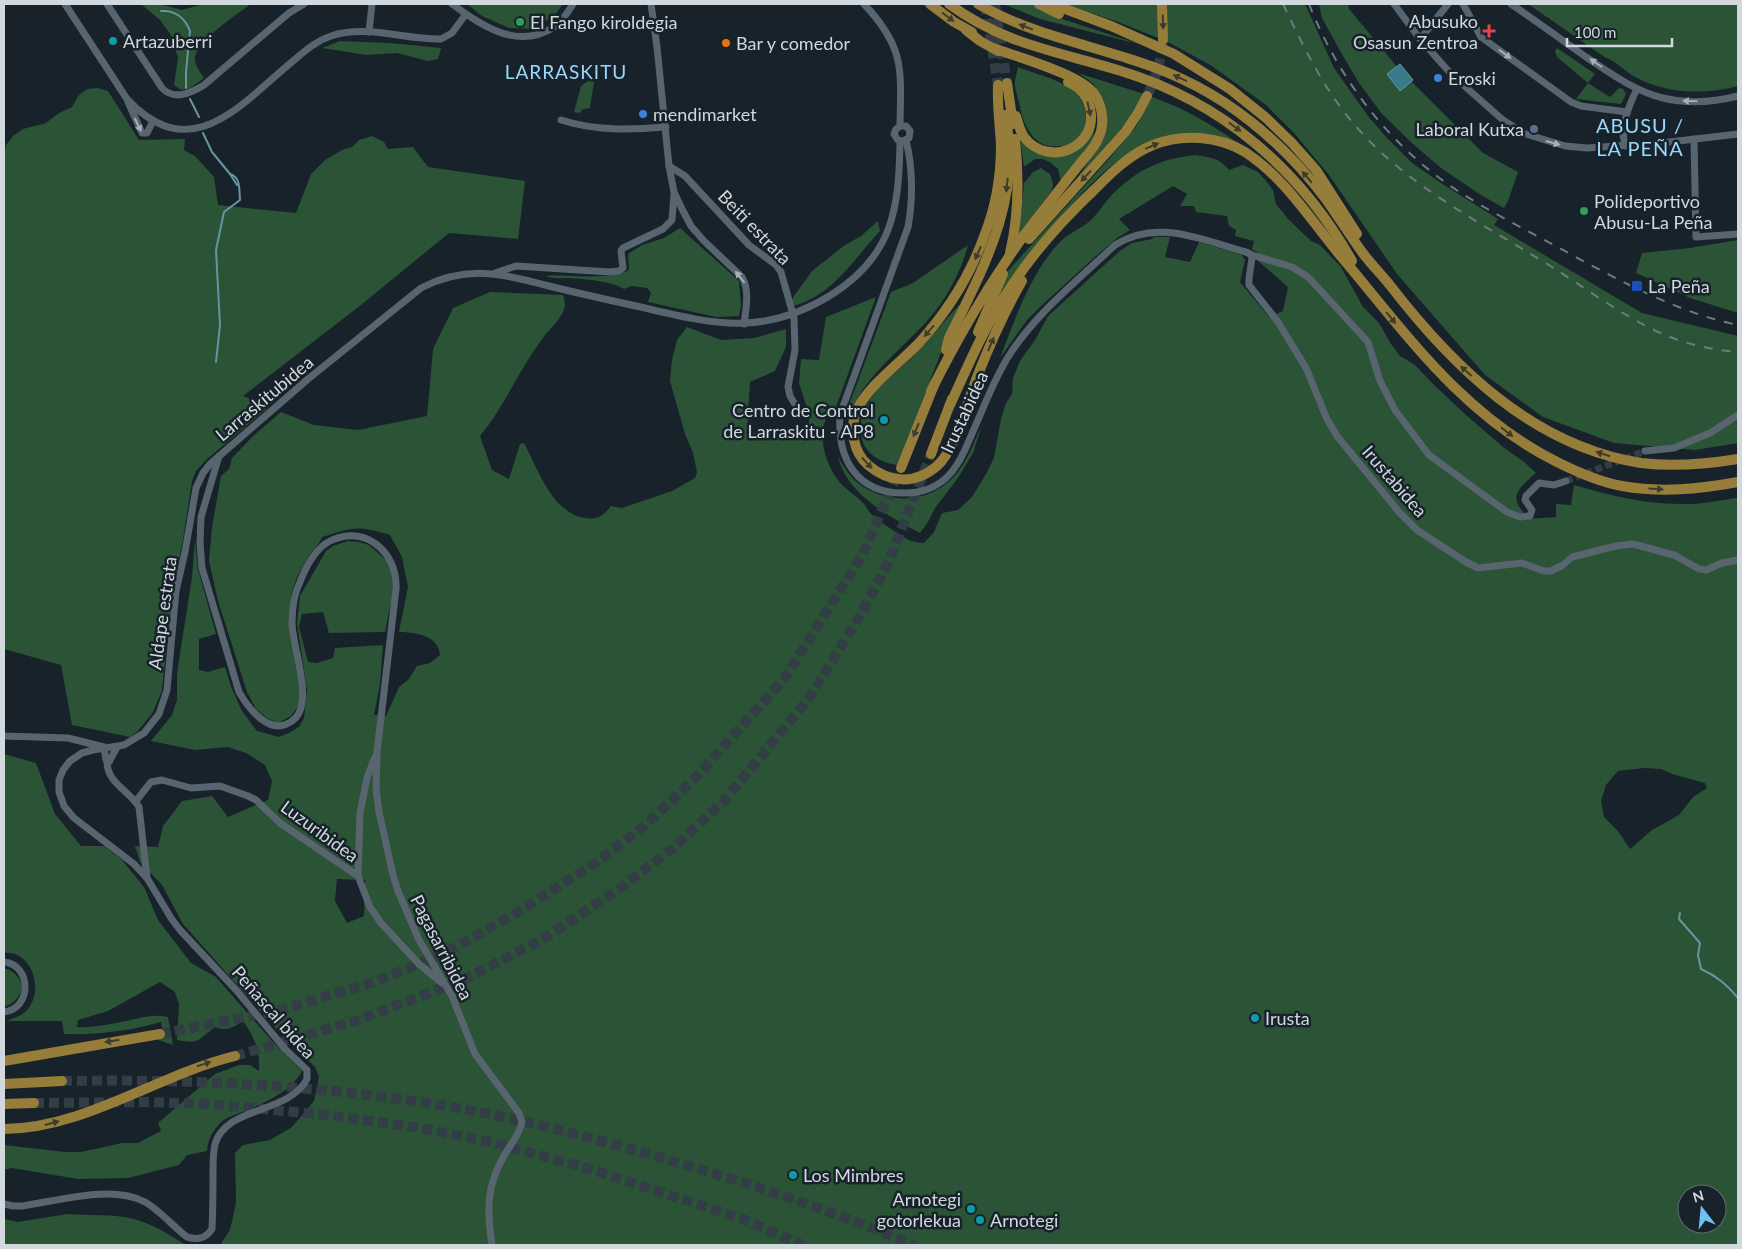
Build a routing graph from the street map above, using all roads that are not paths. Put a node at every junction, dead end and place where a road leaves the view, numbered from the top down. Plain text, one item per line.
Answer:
1 (65, 4) edge
2 (107, 4) edge
3 (304, 4) edge
4 (372, 4) edge
5 (452, 4) edge
6 (573, 4) edge
7 (864, 4) edge
8 (930, 4) edge
9 (949, 4) edge
10 (978, 4) edge
11 (1039, 4) edge
12 (1052, 4) edge
13 (1162, 4) edge
14 (1394, 4) edge
15 (1448, 4) edge
16 (1464, 4) edge
17 (1511, 4) edge
18 (653, 6) edge
19 (466, 14) junction
20 (966, 30) junction
21 (369, 32) junction
22 (1420, 39) junction
23 (1143, 40) junction
24 (1163, 40) tunnel mouth
25 (993, 48) junction
26 (1146, 79) junction
27 (1003, 84) junction
28 (1637, 89) junction
29 (1147, 96) tunnel mouth
30 (1738, 96) edge
31 (127, 99) junction
32 (1627, 112) junction
33 (560, 120) dead end
34 (153, 121) junction
35 (900, 126) junction
36 (666, 127) junction
37 (1738, 134) edge
38 (1694, 140) junction
39 (903, 141) junction
40 (1626, 146) junction
41 (670, 166) junction
42 (674, 192) junction
43 (1062, 222) junction
44 (1738, 234) edge
45 (1252, 256) junction
46 (1379, 272) junction
47 (492, 274) junction
48 (1362, 280) junction
49 (982, 297) junction
50 (744, 324) junction
51 (931, 392) junction
52 (950, 405) junction
53 (799, 411) dead end
54 (1738, 415) edge
55 (1645, 451) tunnel mouth
56 (931, 454) tunnel mouth
57 (219, 455) junction
58 (1738, 459) edge
59 (901, 468) tunnel mouth
60 (1566, 481) tunnel mouth
61 (1738, 482) edge
62 (1738, 560) edge
63 (397, 579) joint
64 (4, 736) edge
65 (116, 747) junction
66 (104, 748) junction
67 (377, 752) junction
68 (107, 762) junction
69 (136, 801) junction
70 (358, 876) junction
71 (147, 878) junction
72 (4, 962) edge
73 (445, 985) junction
74 (4, 1012) edge
75 (160, 1034) tunnel mouth
76 (236, 1056) tunnel mouth
77 (4, 1061) edge
78 (62, 1081) tunnel mouth
79 (4, 1084) edge
80 (34, 1103) tunnel mouth
81 (4, 1104) edge
82 (4, 1129) edge
83 (4, 1204) edge
84 (492, 1245) edge

1 - 31 street
2 - 3 street
4 - 21 street
5 - 19 street
6 - 19 street
7 - 35 street
8 -> 20 highway
9 - 26 highway
46 -> 10 highway
11 - 23 highway
12 - 23 highway
13 -> 24 highway
14 - 22 street
15 - 22 street
16 -> 32 street
28 -> 17 street
18 - 36 street
19 - 21 street
20 - 25 highway
20 - 26 highway
21 - 34 street
22 -> 40 street
23 - 46 highway
25 -> 27 highway
25 - 49 highway
26 -> 48 highway
27 -> 43 highway
27 -> 51 highway
27 - 52 highway
30 -> 28 street
28 - 32 street
29 -> 49 highway
31 - 34 street
31 -> 34 street
32 - 40 street
33 - 36 street
35 - 39 street
35 - 39 street
36 - 41 street
37 - 38 street
38 - 40 street
38 - 44 street
39 - 45 street, Irustabidea
39 - 50 street, Larraskitubidea
41 - 42 street
41 - 53 street, Beiti estrata
42 - 47 street
50 -> 42 street
43 -> 48 highway
43 - 52 highway
45 - 60 street, Irustabidea
45 - 62 street, Irustabidea
58 -> 46 highway
47 - 50 street, Larraskitubidea
47 - 57 street, Larraskitubidea
48 -> 61 highway
49 - 51 highway
51 -> 59 highway
52 - 56 highway
54 - 55 street
57 - 63 street, Larraskitubidea
57 - 65 street, Aldape estrata
63 - 67 street, Pagasarribidea
64 - 66 street
65 - 66 street, Aldape estrata
65 - 68 street
66 - 68 street
66 - 71 street, Peñascal bidea
67 - 70 street, Luzuribidea
67 - 73 street, Pagasarribidea
68 - 69 street
69 - 70 street, Luzuribidea
69 - 71 street
70 - 73 street, Luzuribidea
71 - 83 street, Peñascal bidea
72 - 74 street
73 - 84 street, Pagasarribidea
75 -> 77 highway
82 -> 76 highway
78 - 79 highway
80 - 81 highway

